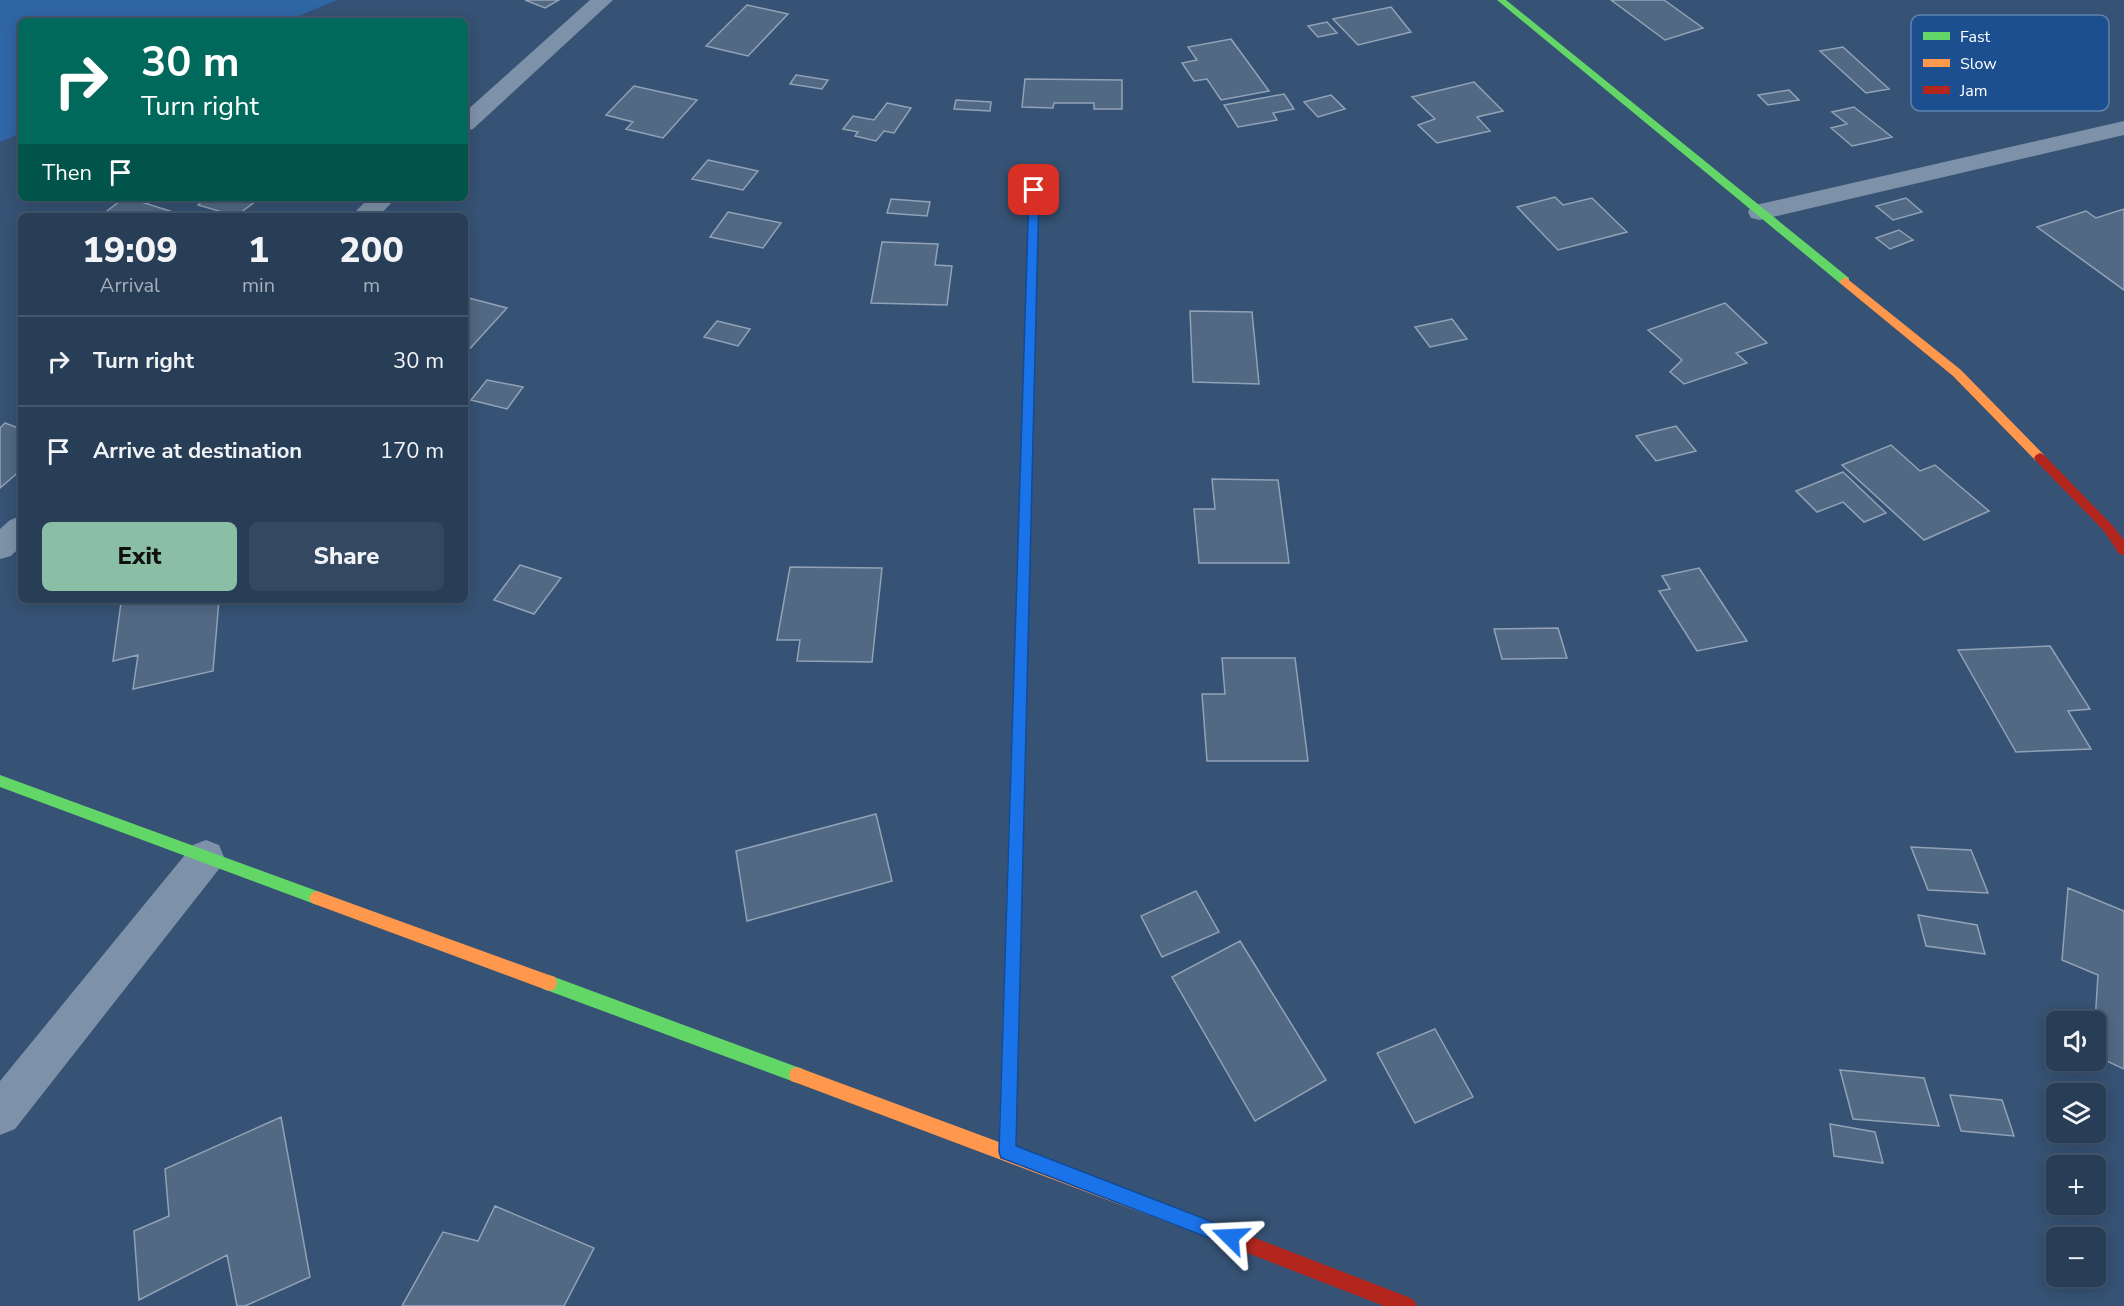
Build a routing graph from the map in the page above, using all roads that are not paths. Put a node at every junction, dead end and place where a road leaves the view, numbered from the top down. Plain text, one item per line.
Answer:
1 (602, 0) edge
2 (1501, 0) edge
3 (468, 121) edge
4 (2124, 128) edge
5 (1034, 190) dead end
6 (381, 201) edge
7 (1760, 212) junction
8 (367, 213) edge
9 (18, 531) edge
10 (0, 547) edge
11 (2124, 550) edge
12 (0, 781) edge
13 (206, 856) junction
14 (0, 1113) edge
15 (1007, 1152) junction
16 (1408, 1306) edge

1 - 3 street
2 - 7 street
4 - 7 street
5 - 15 street
6 - 8 street
7 - 11 street
9 - 10 street
12 - 13 street
13 - 14 street
13 - 15 street
15 - 16 street

